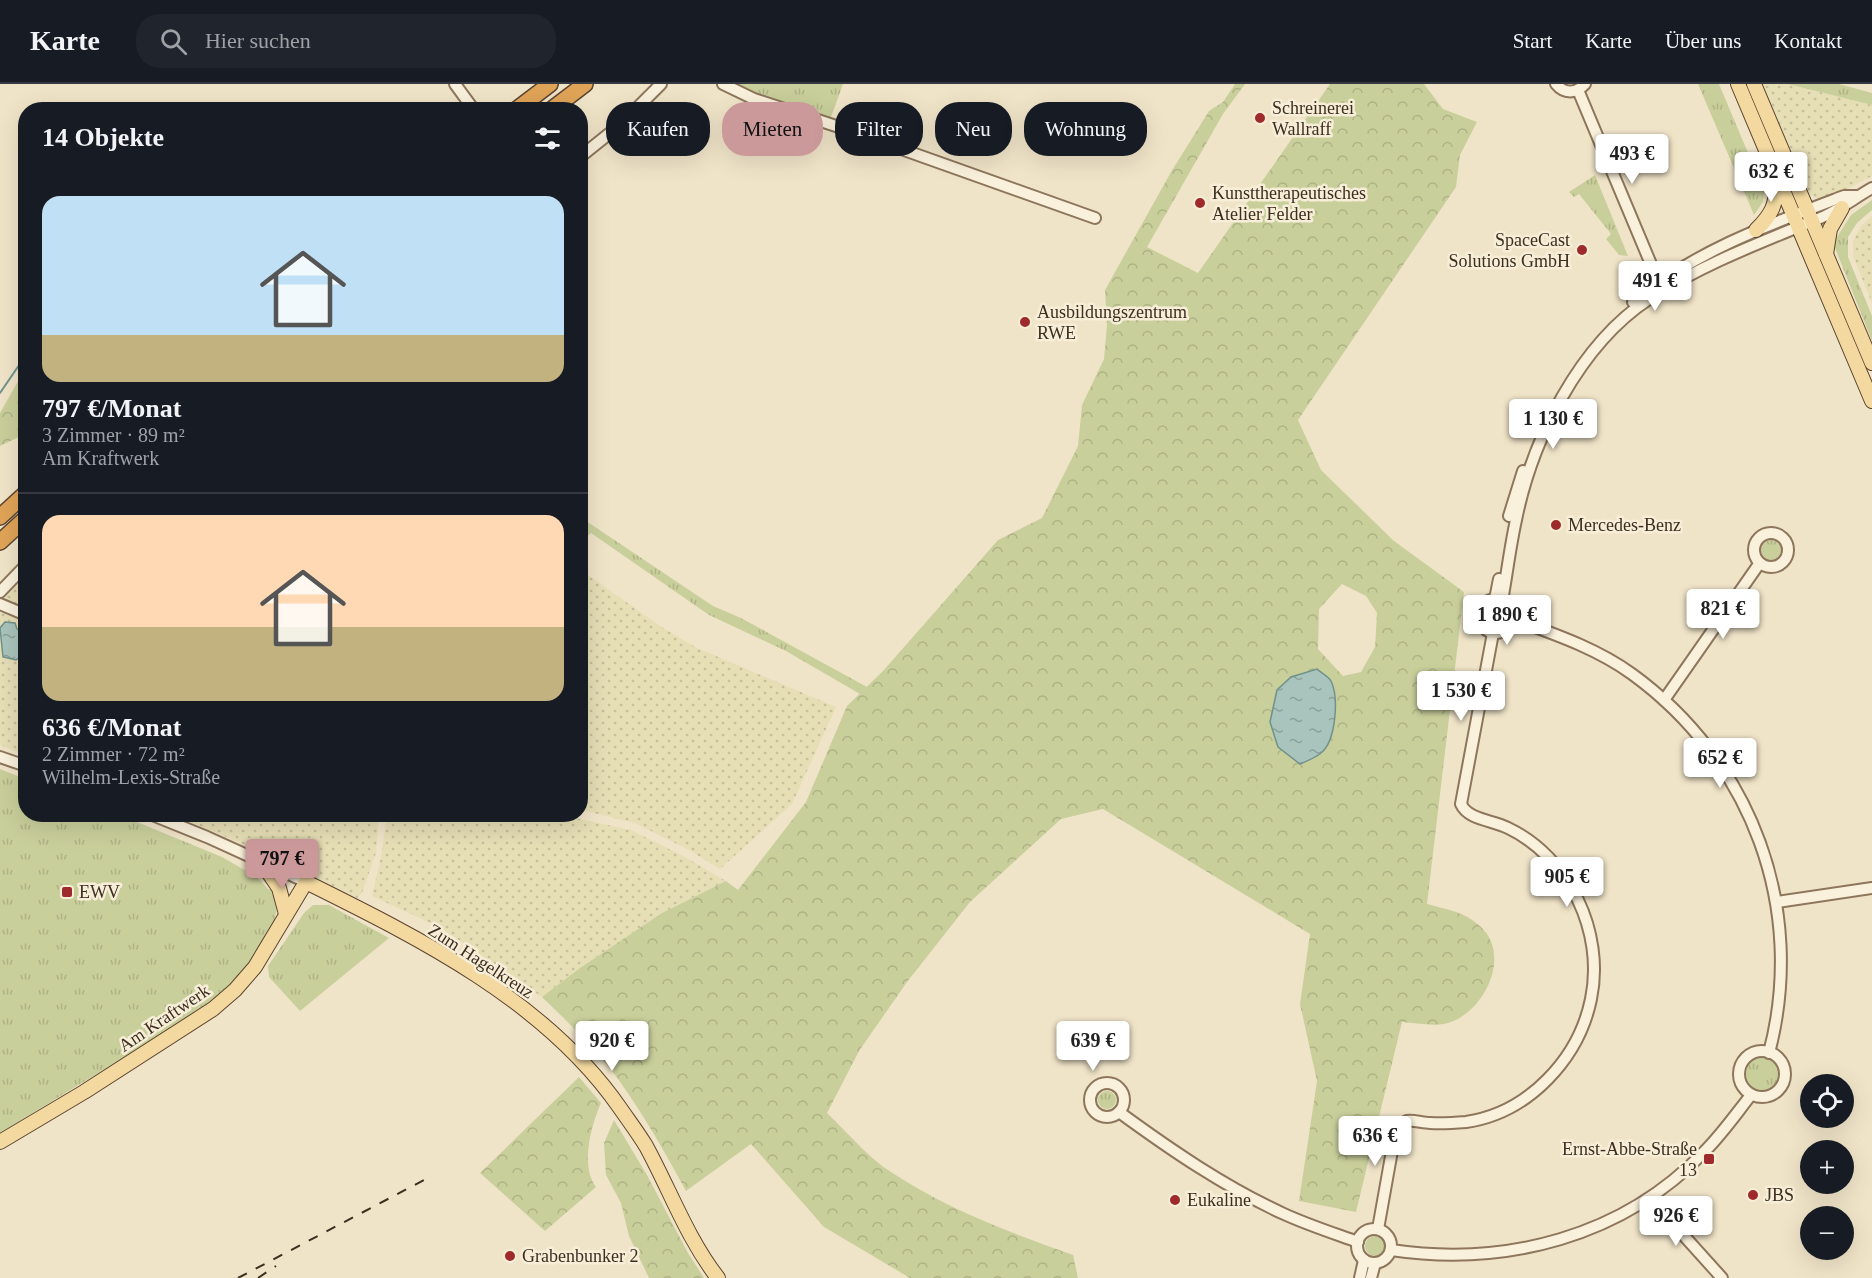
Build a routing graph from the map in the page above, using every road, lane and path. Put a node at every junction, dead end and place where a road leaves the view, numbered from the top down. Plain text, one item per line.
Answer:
1 (455, 84) edge
2 (550, 84) edge
3 (585, 84) edge
4 (661, 84) edge
5 (723, 84) edge
6 (1556, 84) edge
7 (1738, 84) edge
8 (1754, 84) edge
9 (1581, 87) edge
10 (468, 102) edge
11 (526, 102) edge
12 (561, 102) edge
13 (588, 150) edge
14 (1778, 180) junction
15 (1872, 188) edge
16 (1857, 196) junction
17 (1842, 208) junction
18 (1810, 215) junction
19 (1095, 218) dead end
20 (1795, 220) junction
21 (1756, 230) junction
22 (1826, 254) junction
23 (1660, 286) junction
24 (1872, 363) edge
25 (1872, 400) edge
26 (18, 500) edge
27 (0, 517) edge
28 (18, 525) edge
29 (0, 542) edge
30 (1759, 564) dead end
31 (18, 573) edge
32 (0, 592) edge
33 (1499, 600) junction
34 (0, 604) edge
35 (18, 612) edge
36 (1513, 619) junction
37 (1493, 633) junction
38 (1664, 700) junction
39 (0, 757) edge
40 (18, 763) edge
41 (169, 822) edge
42 (260, 860) junction
43 (306, 882) junction
44 (1872, 888) edge
45 (1777, 902) junction
46 (286, 914) junction
47 (1769, 1053) junction
48 (1751, 1095) junction
49 (1119, 1112) dead end
50 (0, 1142) edge
51 (1650, 1198) junction
52 (1378, 1229) junction
53 (1358, 1242) junction
54 (1391, 1250) junction
55 (1370, 1261) junction
56 (718, 1278) edge
57 (1360, 1278) edge
58 (1371, 1278) edge
59 (1722, 1278) edge

1 - 10 street
2 - 11 highway
3 - 12 highway
4 - 13 street
5 - 19 street
6 - 9 street
7 - 14 main road
8 - 18 main road
9 - 23 street
14 - 20 main road
14 - 21 main road
15 - 16 street
16 - 17 street
16 - 18 street
17 - 18 street
17 - 22 main road
18 - 20 street
18 - 22 main road
20 - 21 street
20 - 23 street
20 - 25 main road
21 - 23 street
22 - 24 main road
23 - 33 street
26 - 27 highway
28 - 29 highway
30 - 38 street
31 - 32 street
33 - 36 street
33 - 37 street
34 - 35 street
36 - 37 street
36 - 38 street
37 - 52 street
38 - 45 street
39 - 40 street
41 - 42 street, Zum Hagelkreuz
42 - 43 street, Zum Hagelkreuz
42 - 46 main road
43 - 46 main road, Am Kraftwerk
43 - 56 main road, Zum Hagelkreuz
44 - 45 street
45 - 47 street
46 - 50 main road, Am Kraftwerk
47 - 48 street
47 - 48 street
48 - 51 street
49 - 53 street
51 - 54 street
51 - 59 street
52 - 53 street
52 - 54 street
53 - 55 street
54 - 55 street
55 - 57 street
55 - 58 street

